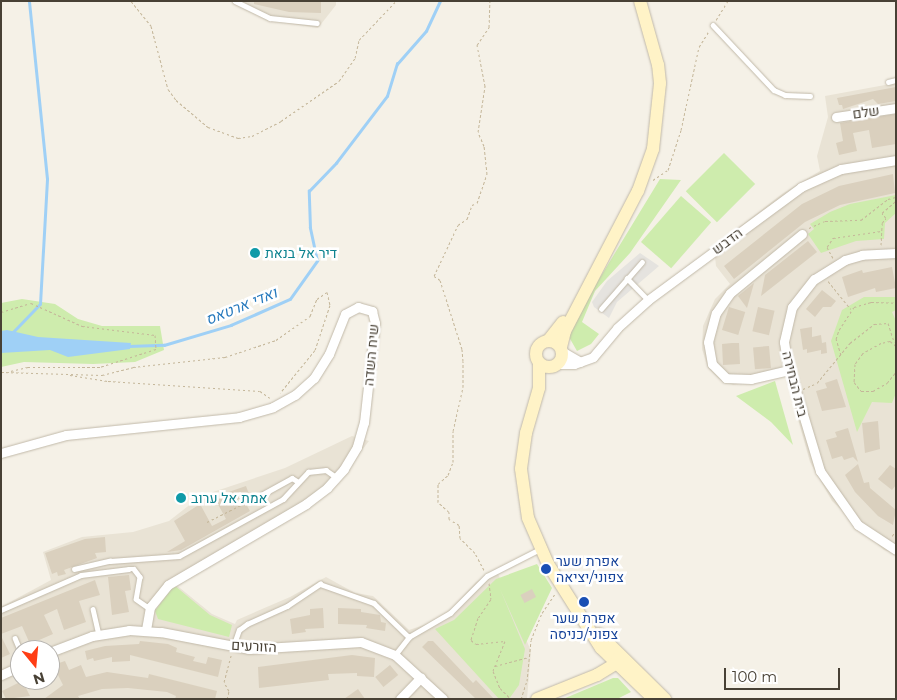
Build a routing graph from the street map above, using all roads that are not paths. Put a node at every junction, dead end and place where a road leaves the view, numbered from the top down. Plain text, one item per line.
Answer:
1 (234, 1) edge
2 (640, 1) edge
3 (317, 23) dead end
4 (713, 25) road end
5 (896, 80) edge
6 (888, 82) dead end
7 (810, 96) dead end
8 (896, 108) edge
9 (836, 117) dead end
10 (896, 160) edge
11 (802, 234) road end
12 (896, 253) edge
13 (642, 262) dead end
14 (597, 266) junction
15 (627, 278) junction
16 (648, 300) junction
17 (601, 309) dead end
18 (548, 341) junction
19 (562, 349) junction
20 (581, 362) junction
21 (539, 363) junction
22 (556, 366) junction
23 (790, 370) junction
24 (539, 388) junction
25 (1, 453) edge
26 (338, 477) junction
27 (297, 481) junction
28 (254, 499) road end
29 (540, 549) junction
30 (896, 550) edge
31 (74, 569) dead end
32 (94, 608) dead end
33 (150, 608) junction
34 (1, 610) edge
35 (146, 630) junction
36 (99, 634) junction
37 (409, 637) junction
38 (233, 647) junction
39 (60, 648) edge
40 (395, 655) junction
41 (615, 659) junction
42 (421, 677) junction
43 (400, 699) edge
44 (442, 699) edge
45 (537, 699) edge
46 (654, 699) edge
47 (664, 699) edge

1 - 3 lane
2 - 14 street
4 - 7 lane
5 - 6 lane
8 - 9 street, שלם
10 - 16 street, הדבש
11 - 23 street
12 - 23 street, בית הבחירה
13 - 15 lane
14 - 18 street
14 - 19 street
15 - 16 lane
15 - 17 lane
16 - 20 street, הדבש
18 - 19 street
18 - 21 street
19 - 20 street
19 - 22 street
20 - 22 street
21 - 22 street
21 - 24 street
22 - 24 street
23 - 30 street, בית הבחירה
24 - 29 street
25 - 26 street, שיח השדה
26 - 27 lane
26 - 33 street, שיח השדה
27 - 28 lane
27 - 31 lane
29 - 37 lane
29 - 41 street
32 - 36 lane
33 - 34 lane
33 - 35 street, שיח השדה
35 - 36 street, הזורעים
35 - 38 street, הזורעים
36 - 39 street, הזורעים
37 - 38 lane
37 - 40 lane
38 - 40 street, הזורעים
40 - 42 street, הזורעים
41 - 45 street
41 - 46 street
41 - 47 street
42 - 43 street
42 - 44 street, הזורעים

